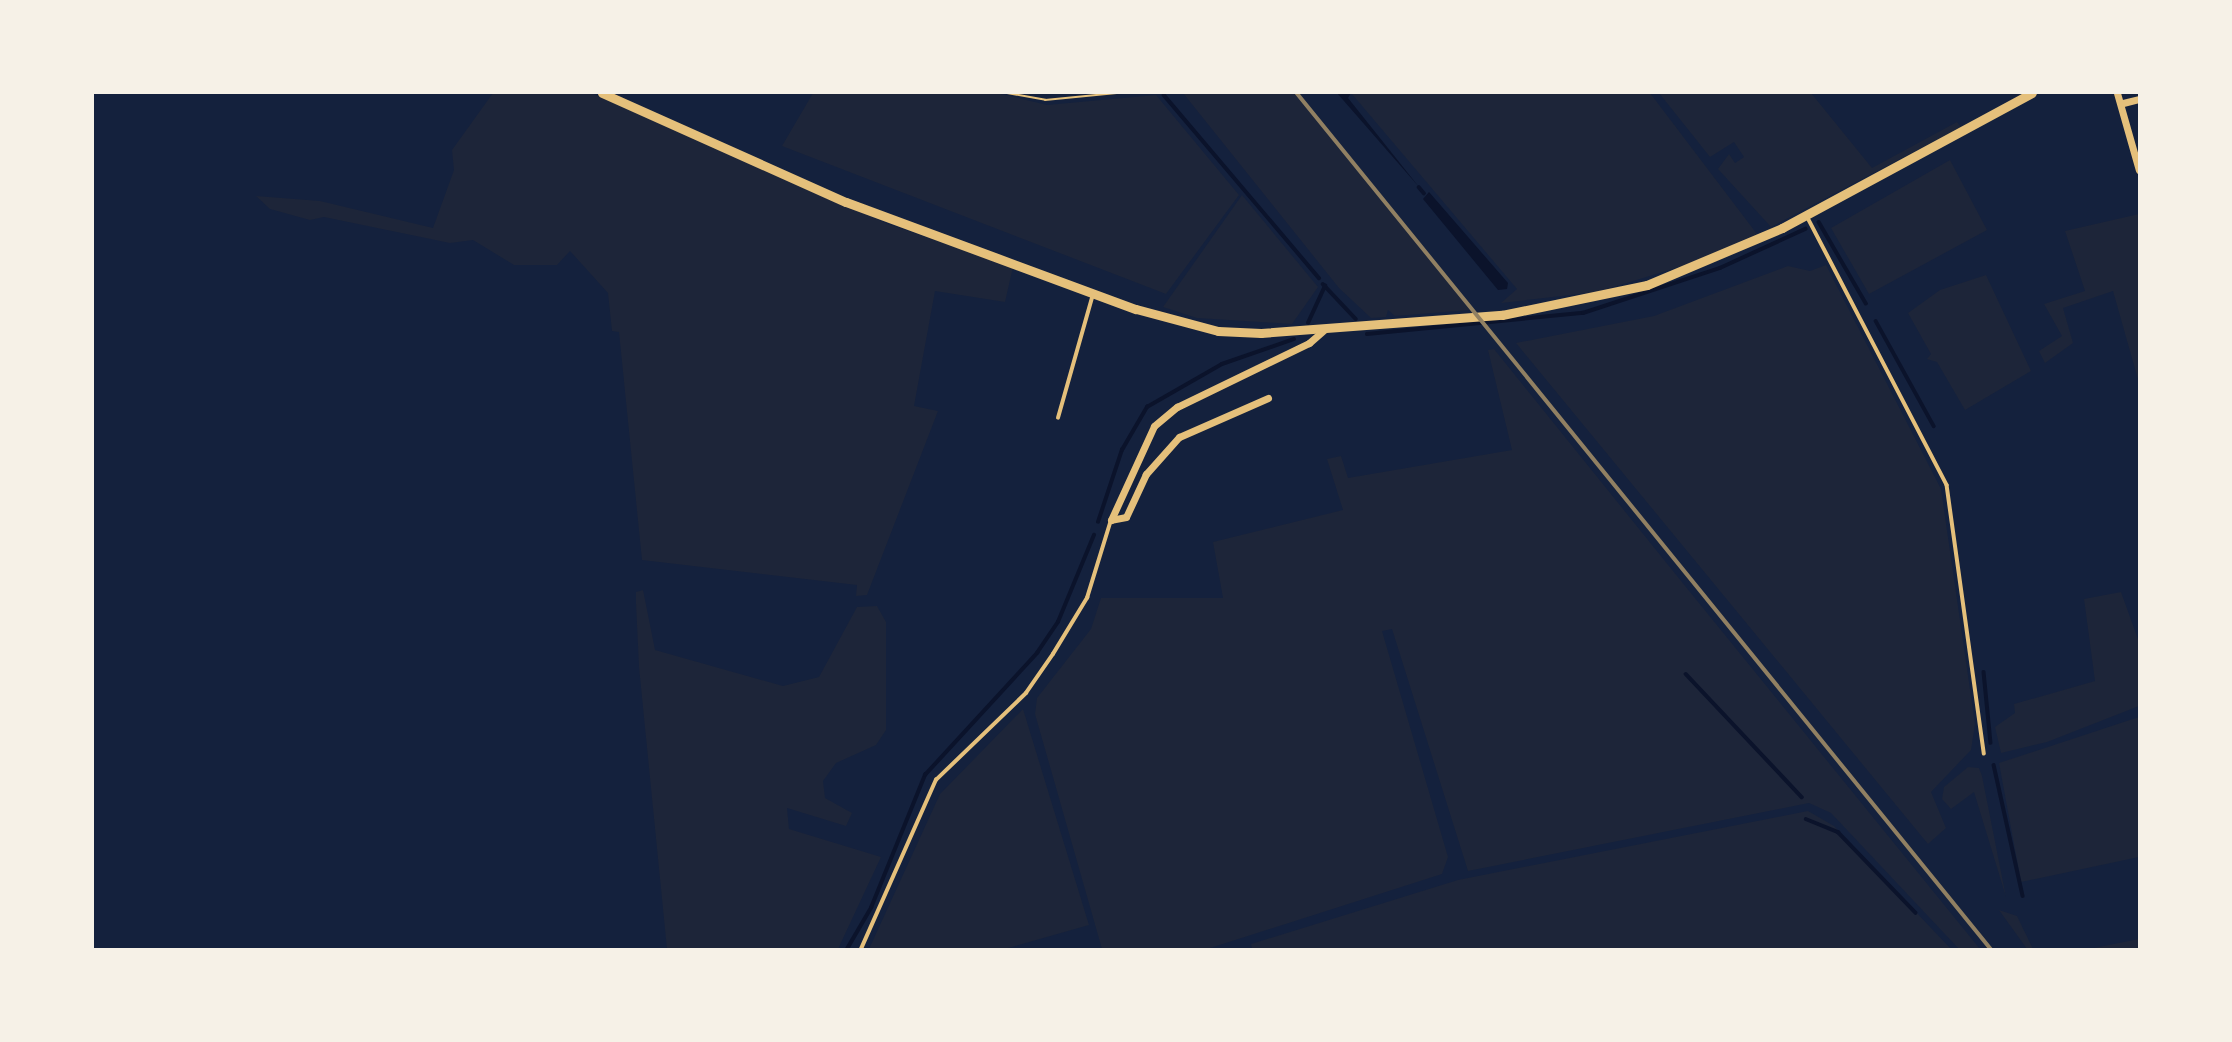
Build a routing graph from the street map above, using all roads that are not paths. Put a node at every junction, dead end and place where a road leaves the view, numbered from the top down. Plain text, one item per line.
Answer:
1 (602, 93) edge
2 (2032, 93) edge
3 (2117, 93) edge
4 (2139, 99) edge
5 (2123, 103) junction
6 (2139, 170) edge
7 (1807, 216) junction
8 (1094, 292) junction
9 (1324, 330) junction
10 (1268, 398) dead end
11 (1058, 418) dead end
12 (1111, 520) junction
13 (1984, 753) dead end
14 (860, 949) edge

1 - 8 street
2 - 7 street
3 - 5 street
4 - 5 street
5 - 6 street
7 - 9 street
7 - 13 lane
8 - 9 street
8 - 11 lane
9 - 12 street
10 - 12 street
12 - 14 lane

